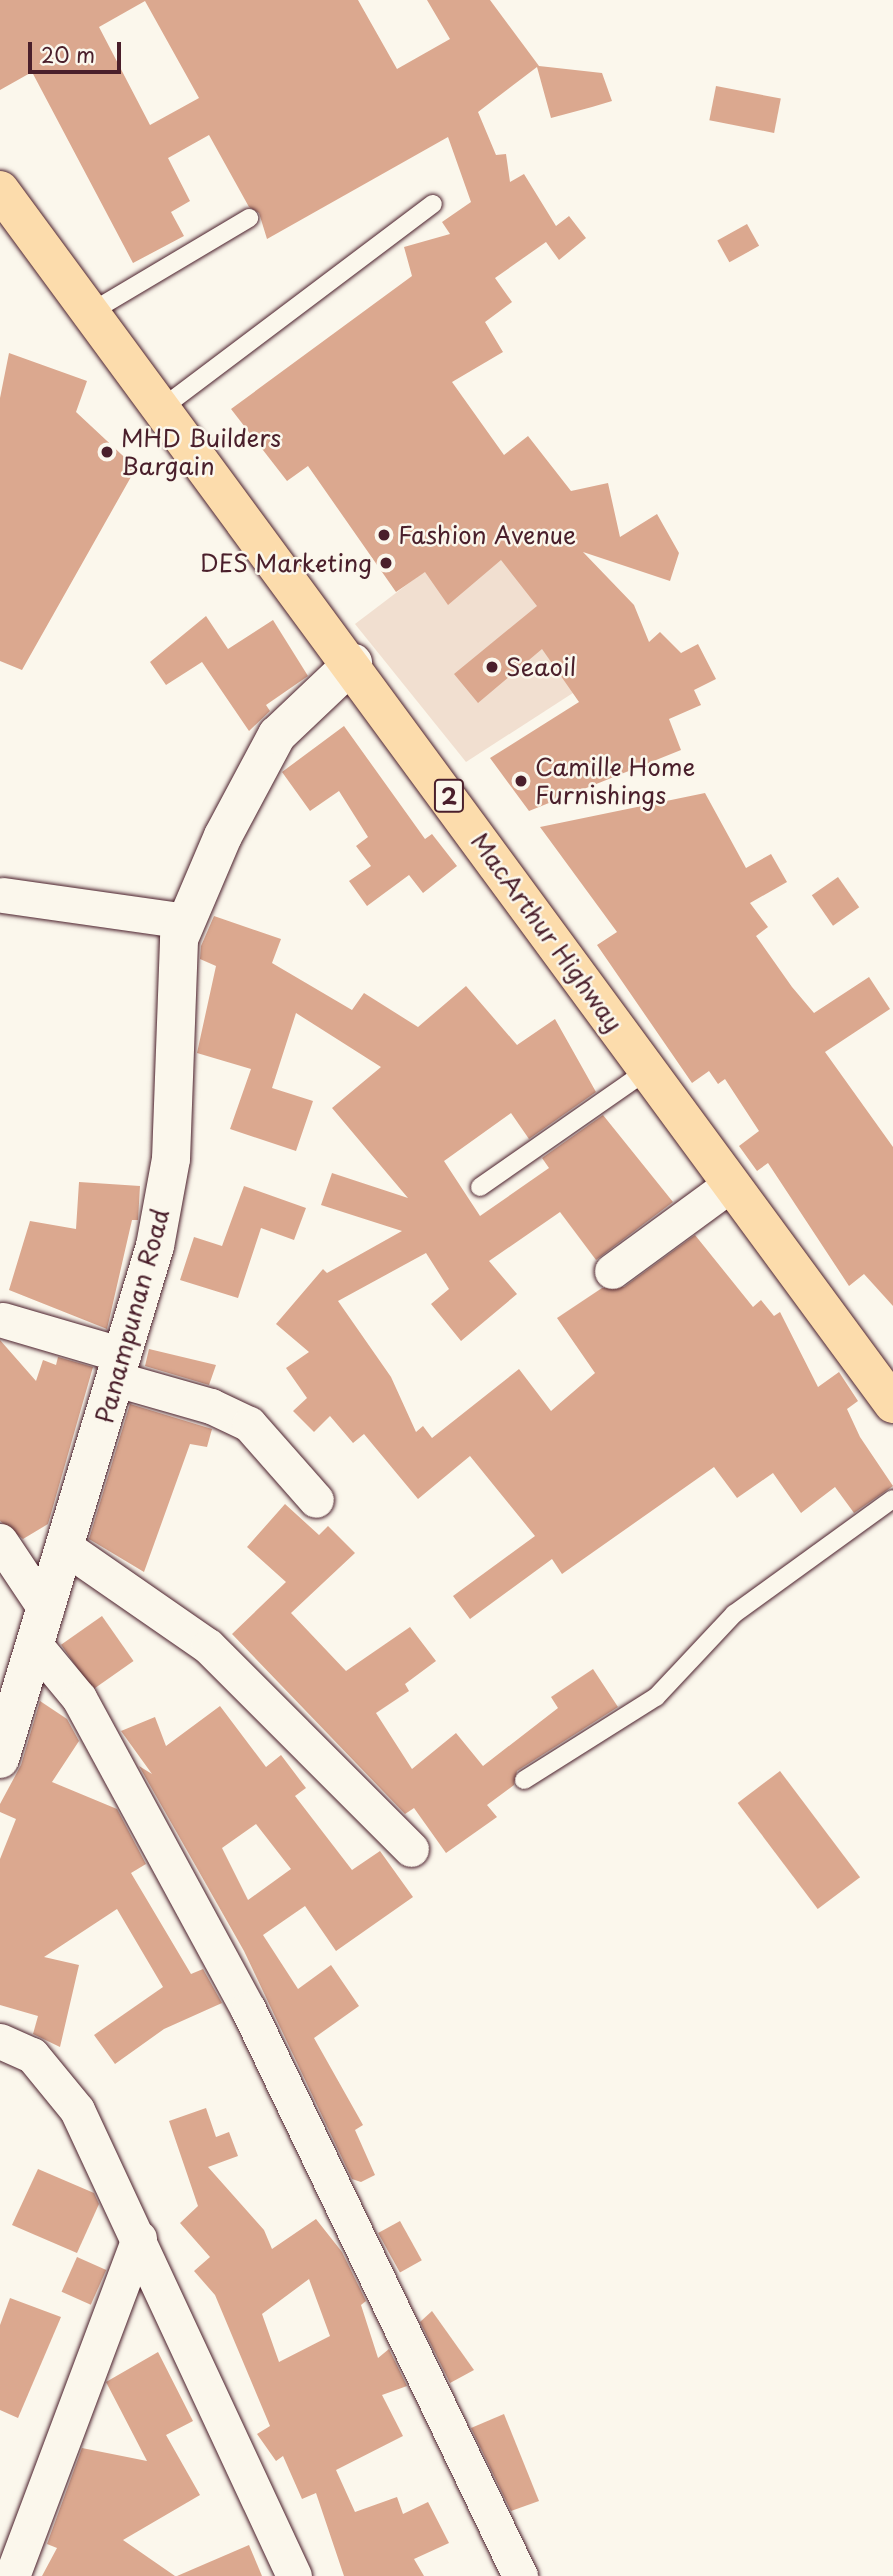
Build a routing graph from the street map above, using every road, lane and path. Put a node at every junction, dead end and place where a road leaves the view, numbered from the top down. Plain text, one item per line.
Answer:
1 (0, 190) edge
2 (433, 204) dead end
3 (249, 218) dead end
4 (91, 312) junction
5 (162, 408) junction
6 (353, 663) junction
7 (3, 895) dead end
8 (185, 921) junction
9 (648, 1070) junction
10 (731, 1184) junction
11 (480, 1187) dead end
12 (612, 1271) dead end
13 (3, 1320) dead end
14 (119, 1367) junction
15 (893, 1405) edge
16 (893, 1499) edge
17 (316, 1500) dead end
18 (0, 1541) edge
19 (65, 1547) junction
20 (40, 1627) junction
21 (0, 1759) edge
22 (524, 1780) dead end
23 (411, 1849) dead end
24 (0, 2041) edge
25 (139, 2238) junction
26 (12, 2576) edge
27 (294, 2576) edge
28 (520, 2576) edge

1 - 4 highway, MacArthur Highway / 2
2 - 5 lane
3 - 4 lane
4 - 5 highway, MacArthur Highway / 2
5 - 6 highway, MacArthur Highway / 2
6 - 8 street, Panampunan Road
6 - 9 highway, MacArthur Highway / 2
7 - 8 street
8 - 14 street, Panampunan Road
9 - 10 highway, MacArthur Highway / 2
9 - 11 lane
10 - 12 street
10 - 15 highway, MacArthur Highway / 2
13 - 14 street
14 - 17 street
14 - 19 street, Panampunan Road
16 - 22 lane
18 - 20 street
19 - 20 street, Panampunan Road
19 - 23 street
20 - 21 street, Panampunan Road
20 - 28 street
24 - 25 street
25 - 26 street
25 - 27 street

